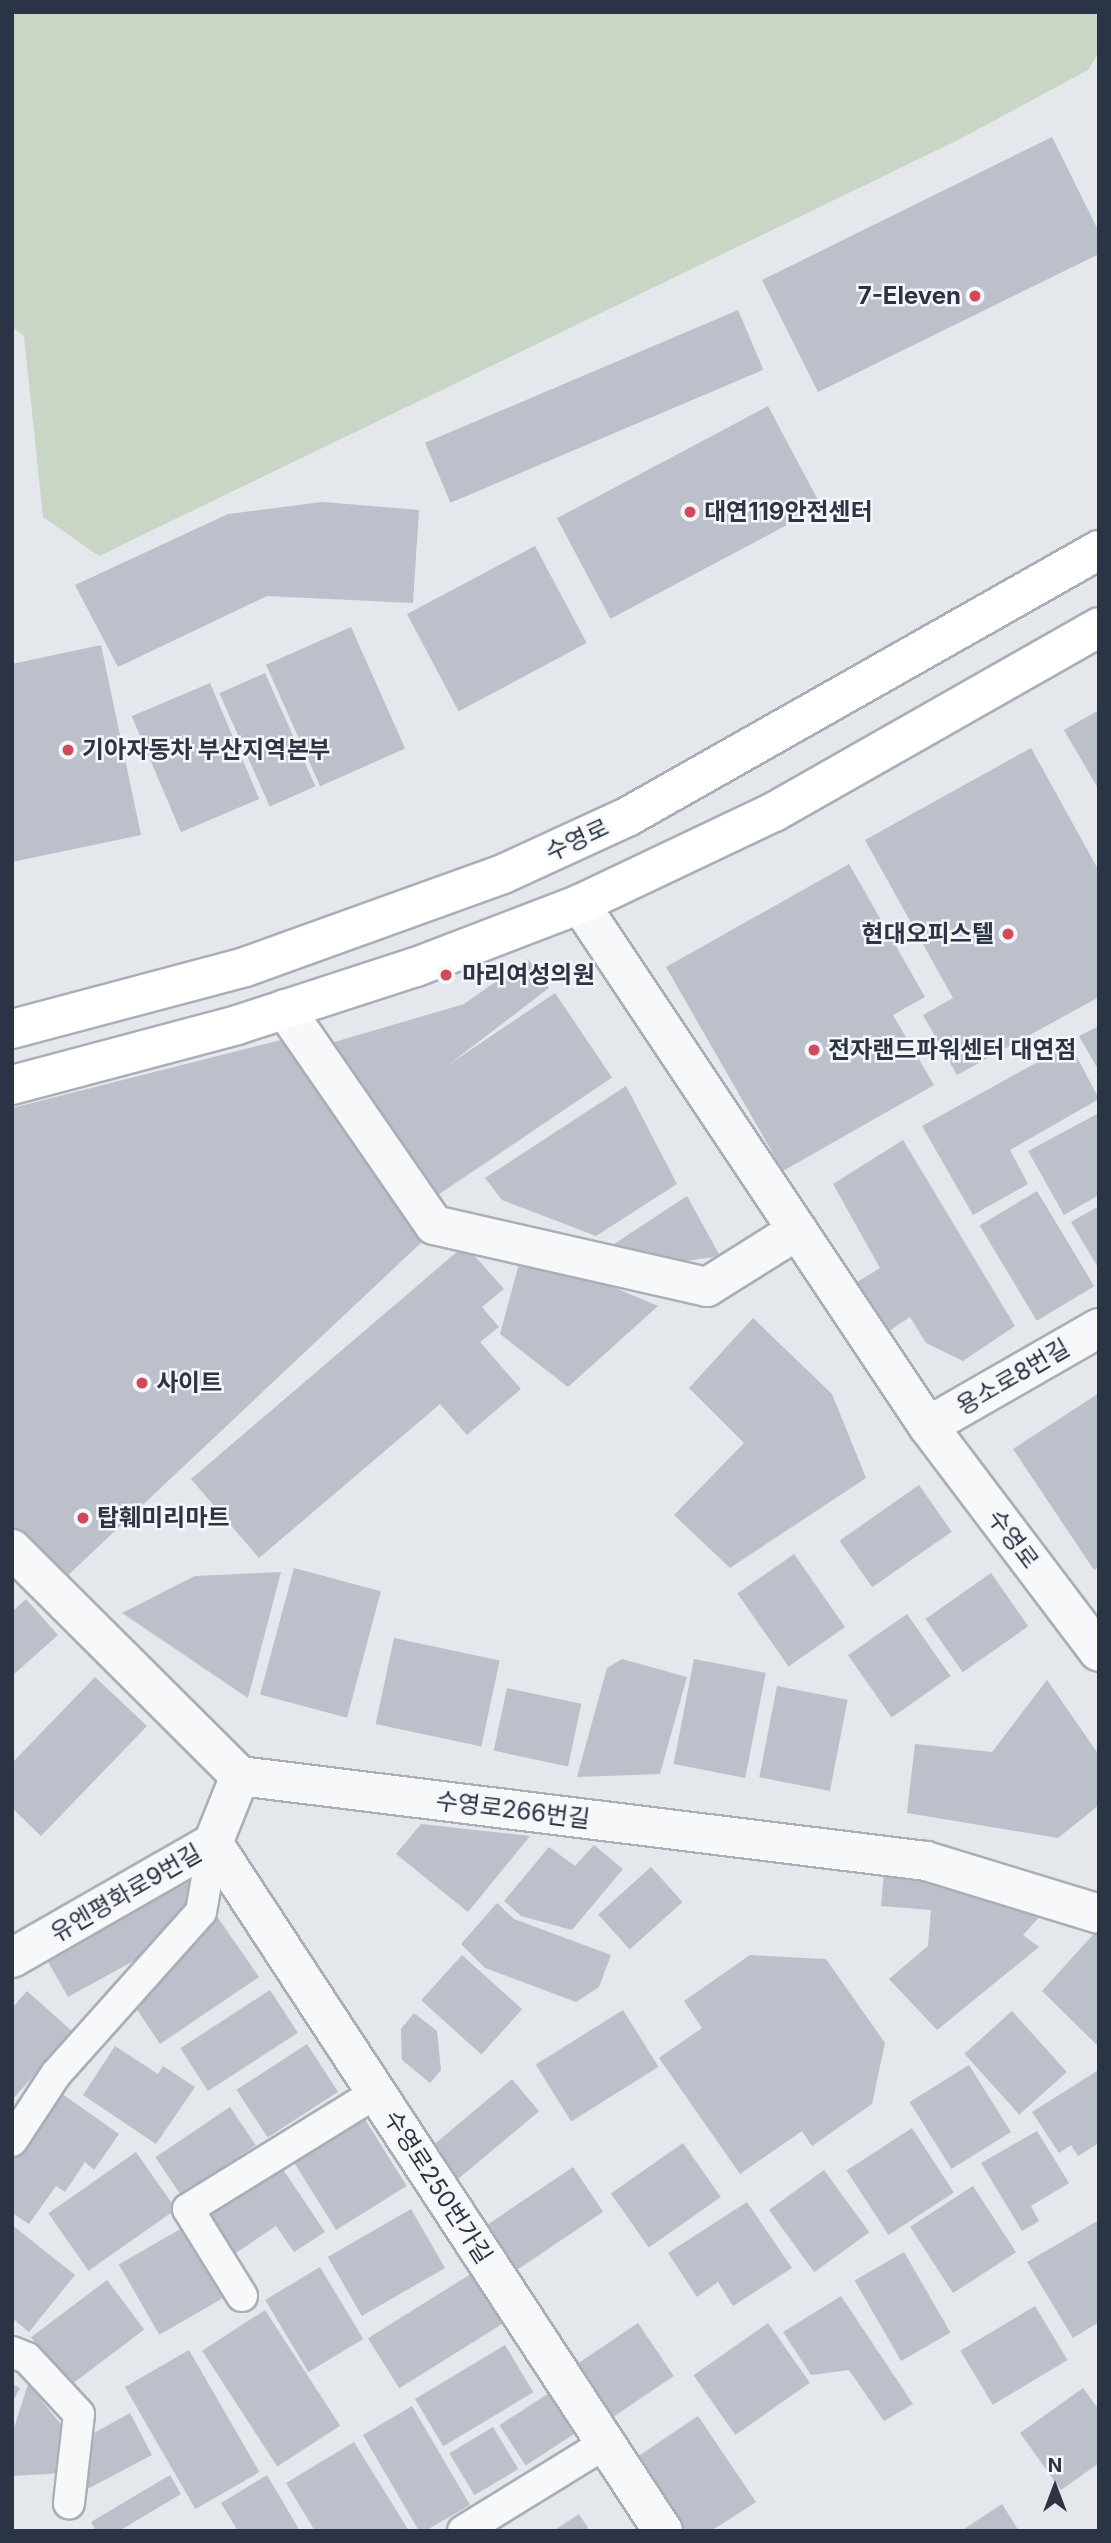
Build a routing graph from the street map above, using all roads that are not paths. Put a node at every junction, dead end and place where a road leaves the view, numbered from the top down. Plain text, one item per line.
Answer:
1 (1099, 550) edge
2 (1099, 627) edge
3 (580, 904) junction
4 (285, 1009) junction
5 (12, 1029) edge
6 (12, 1086) edge
7 (797, 1230) junction
8 (1099, 1328) edge
9 (928, 1426) junction
10 (12, 1549) edge
11 (1099, 1652) edge
12 (240, 1776) junction
13 (212, 1843) junction
14 (1099, 1914) edge
15 (12, 1958) edge
16 (376, 2093) junction
17 (12, 2141) edge
18 (242, 2296) dead end
19 (12, 2352) edge
20 (606, 2442) junction
21 (69, 2502) dead end
22 (463, 2531) edge
23 (663, 2531) edge

1 - 5 main road, 수영로
2 - 3 main road
3 - 4 main road
3 - 7 street, 수영로
4 - 6 main road
4 - 7 street
7 - 9 street, 수영로
8 - 9 street, 용소로8번길
9 - 11 street, 수영로
10 - 12 street
12 - 13 street, 유엔평화로9번길
12 - 14 street, 수영로266번길
13 - 15 street, 유엔평화로9번길
13 - 16 street, 수영로250번가길
13 - 17 lane
16 - 18 lane
16 - 20 street, 수영로250번가길
19 - 21 lane
20 - 22 lane
20 - 23 street, 수영로250번가길

